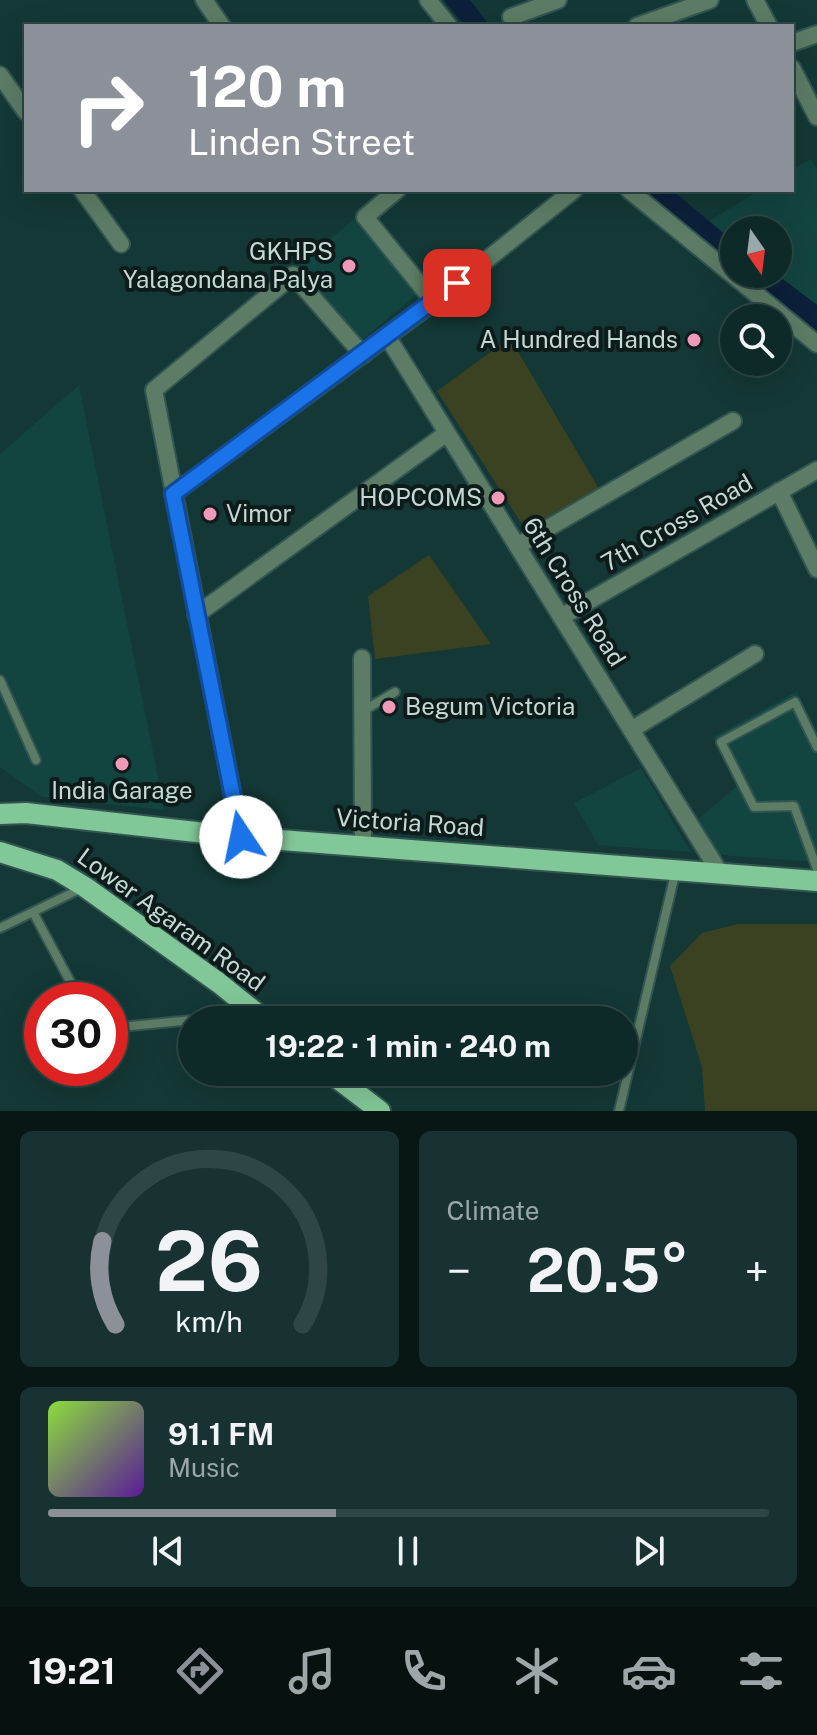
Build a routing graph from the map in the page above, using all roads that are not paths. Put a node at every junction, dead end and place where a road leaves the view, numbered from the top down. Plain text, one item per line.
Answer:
1 (204, 0) edge
2 (428, 0) edge
3 (558, 0) edge
4 (710, 0) edge
5 (755, 0) edge
6 (511, 17) dead end
7 (221, 24) edge
8 (447, 24) edge
9 (643, 24) edge
10 (768, 24) edge
11 (817, 34) edge
12 (794, 42) edge
13 (794, 72) edge
14 (0, 75) edge
15 (24, 109) edge
16 (817, 117) edge
17 (83, 192) edge
18 (395, 192) edge
19 (572, 192) edge
20 (631, 192) edge
21 (121, 244) dead end
22 (434, 302) junction
23 (387, 336) junction
24 (817, 344) edge
25 (363, 355) junction
26 (733, 421) dead end
27 (447, 433) junction
28 (817, 470) edge
29 (779, 491) junction
30 (173, 494) junction
31 (517, 546) junction
32 (817, 569) edge
33 (196, 615) junction
34 (561, 617) junction
35 (755, 654) dead end
36 (362, 658) dead end
37 (0, 680) edge
38 (395, 692) dead end
39 (362, 712) junction
40 (631, 730) junction
41 (817, 747) edge
42 (36, 760) dead end
43 (0, 814) edge
44 (241, 837) junction
45 (363, 846) junction
46 (0, 852) edge
47 (676, 869) junction
48 (817, 869) edge
49 (720, 873) junction
50 (817, 881) edge
51 (85, 887) junction
52 (33, 912) junction
53 (0, 928) edge
54 (70, 982) edge
55 (248, 1006) edge
56 (178, 1021) edge
57 (128, 1026) edge
58 (347, 1086) edge
59 (380, 1111) edge
60 (619, 1111) edge

1 - 7 street
2 - 8 street
3 - 6 street
4 - 9 street
5 - 10 street
11 - 12 street
13 - 16 street
14 - 15 street
17 - 21 street
18 - 22 street
19 - 22 street
20 - 24 street
22 - 23 street
23 - 25 street
23 - 27 street, 6th Cross Road
25 - 30 street
25 - 30 street
26 - 31 street
27 - 31 street, 6th Cross Road
27 - 33 street
28 - 29 street, 7th Cross Road
29 - 32 street
29 - 34 street, 7th Cross Road
30 - 33 street
31 - 34 street, 6th Cross Road
33 - 44 street
34 - 40 street, 6th Cross Road
35 - 40 street
36 - 39 street
37 - 42 lane
38 - 39 lane
39 - 45 street
40 - 49 street, 6th Cross Road
41 - 48 lane
43 - 44 main road, Victoria Road
44 - 45 main road, Victoria Road
45 - 47 main road, Victoria Road
46 - 51 main road, Lower Agaram Road
47 - 49 main road, Victoria Road
47 - 60 lane
49 - 50 main road, Victoria Road
51 - 52 lane
51 - 55 main road, Lower Agaram Road
52 - 53 lane
52 - 54 lane
56 - 57 lane
58 - 59 main road

